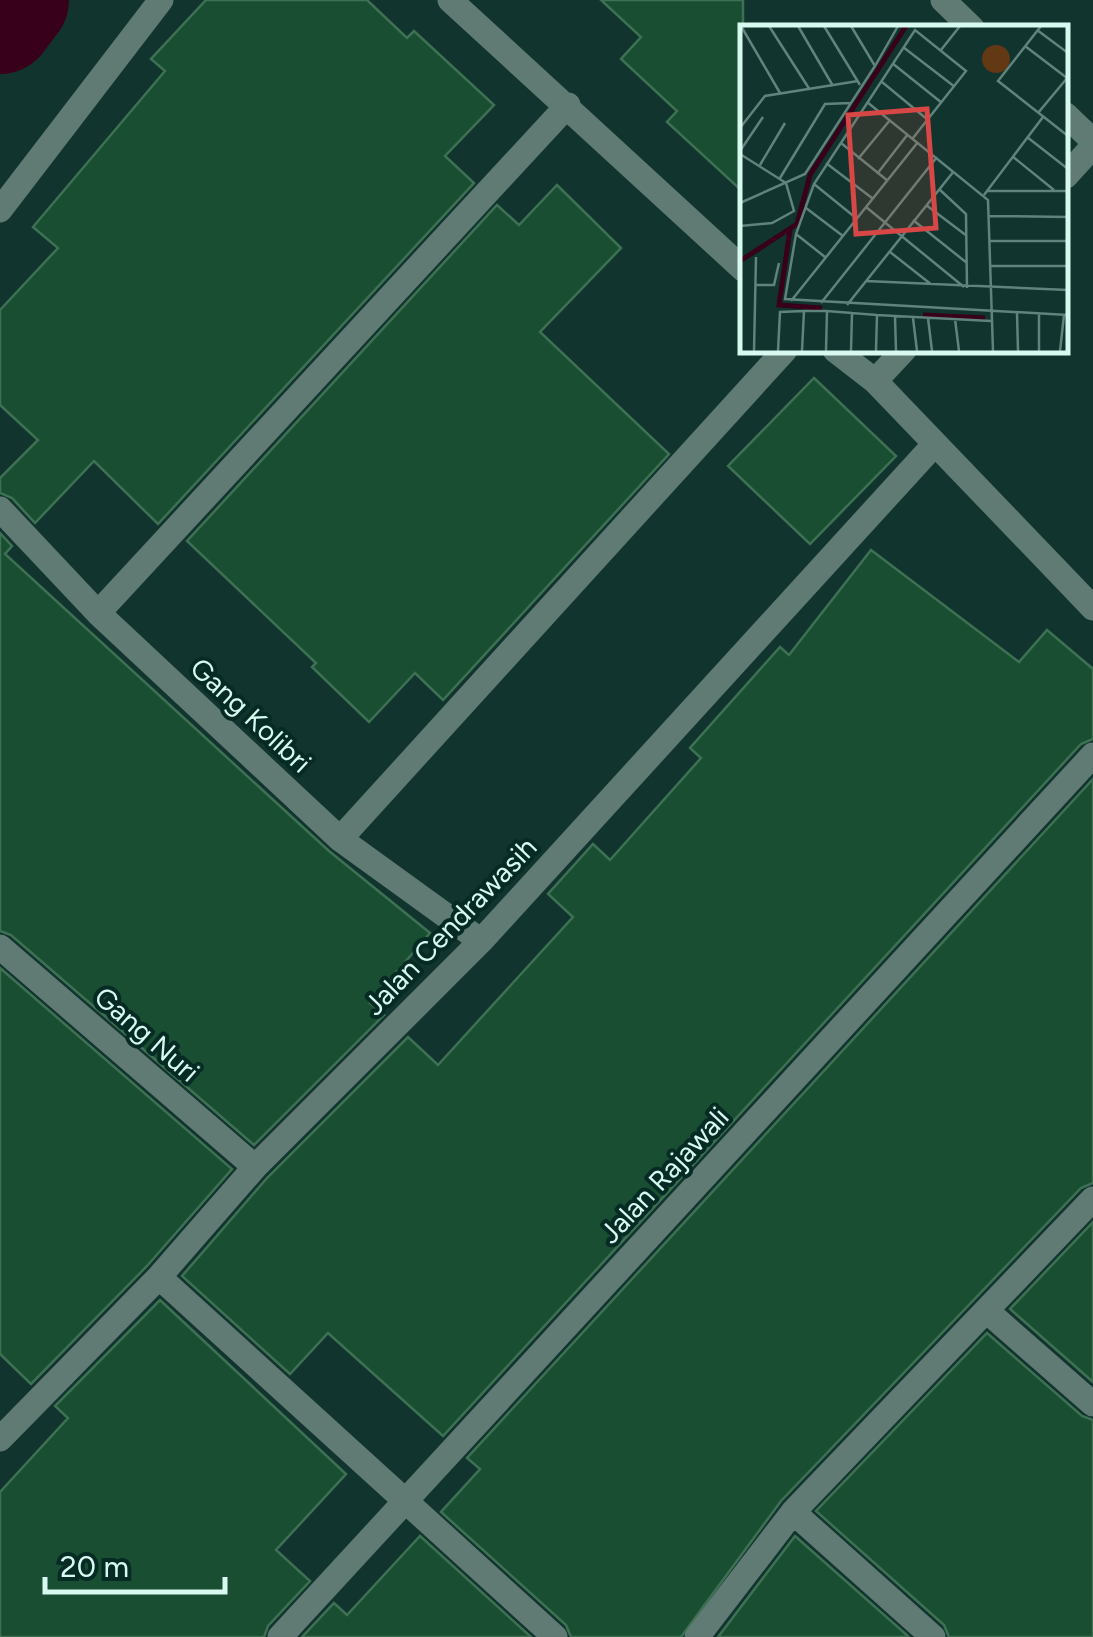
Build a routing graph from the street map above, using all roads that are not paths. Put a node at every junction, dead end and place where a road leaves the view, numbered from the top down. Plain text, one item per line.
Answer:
1 (162, 0) edge
2 (450, 0) edge
3 (942, 0) edge
4 (969, 25) edge
5 (568, 106) junction
6 (1068, 117) edge
7 (1093, 143) edge
8 (1068, 174) edge
9 (0, 210) edge
10 (740, 266) edge
11 (783, 352) edge
12 (837, 352) edge
13 (902, 352) edge
14 (875, 381) junction
15 (933, 446) junction
16 (0, 509) edge
17 (1092, 605) edge
18 (98, 613) junction
19 (1093, 756) edge
20 (340, 838) junction
21 (481, 941) junction
22 (0, 947) edge
23 (255, 1167) junction
24 (1093, 1198) edge
25 (159, 1277) junction
26 (988, 1312) junction
27 (1093, 1404) edge
28 (5, 1422) edge
29 (404, 1500) junction
30 (793, 1512) junction
31 (280, 1637) edge
32 (555, 1637) edge
33 (697, 1637) edge
34 (932, 1637) edge

1 - 9 street
2 - 5 street
3 - 4 street
5 - 10 street
5 - 18 street
6 - 7 street
7 - 8 street
11 - 20 street
12 - 14 street
13 - 14 street
14 - 15 street
15 - 17 street
15 - 21 street, Jalan Cendrawasih
16 - 18 street, Gang Kolibri
18 - 20 street, Gang Kolibri
19 - 29 street, Jalan Rajawali
20 - 21 street, Gang Kolibri
21 - 23 street, Jalan Cendrawasih
22 - 23 street, Gang Nuri
23 - 25 street, Jalan Cendrawasih
24 - 26 street
25 - 28 street, Jalan Cendrawasih
25 - 29 street
26 - 27 street
26 - 30 street
29 - 31 street, Jalan Rajawali
29 - 32 street
30 - 33 street
30 - 34 street

